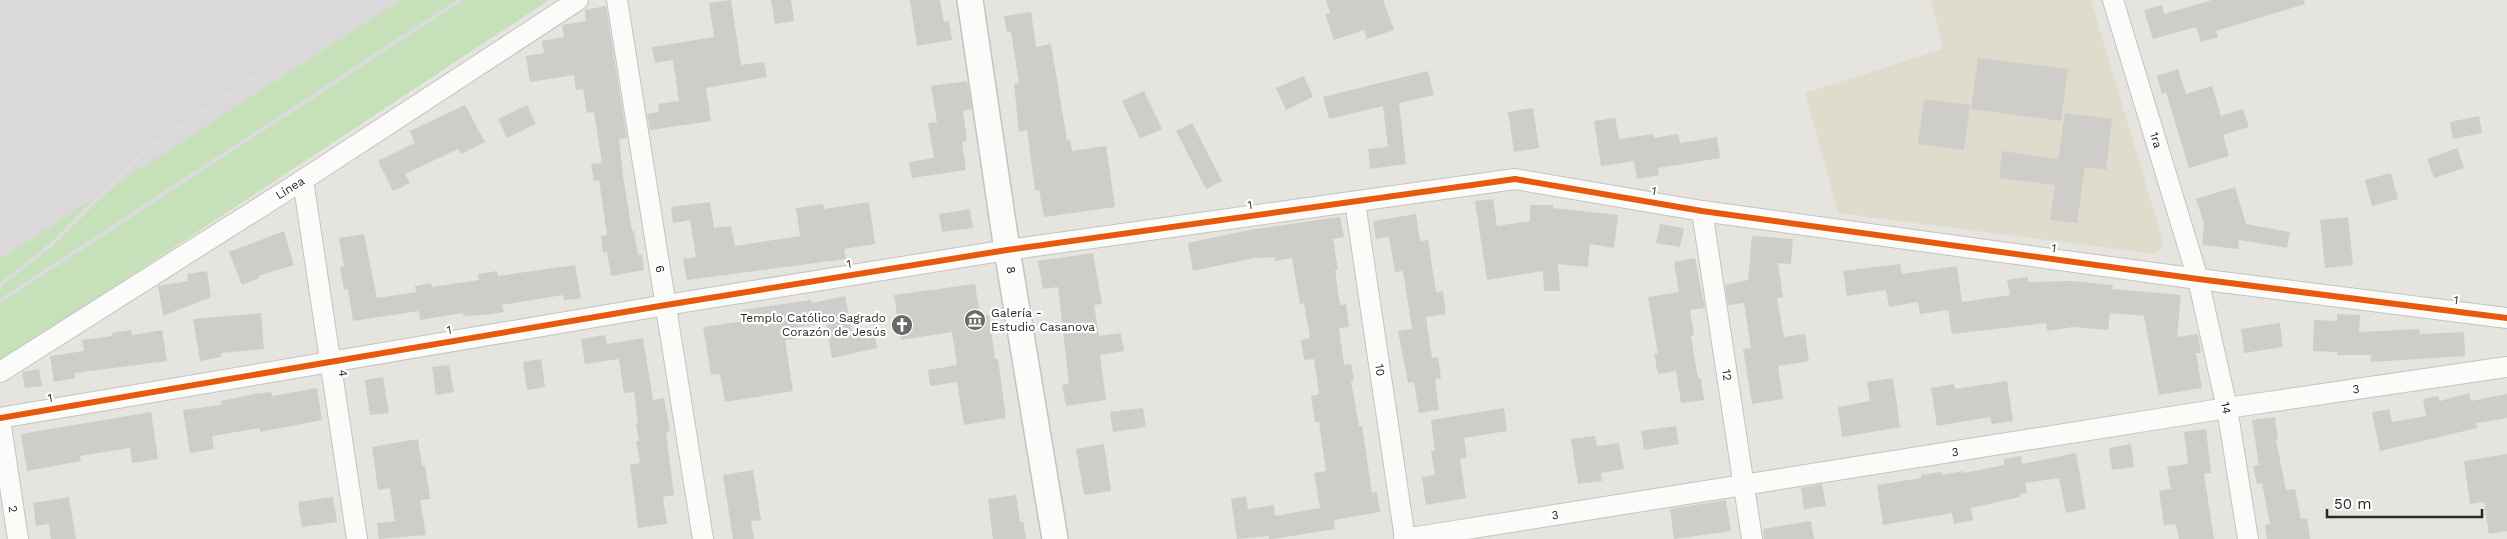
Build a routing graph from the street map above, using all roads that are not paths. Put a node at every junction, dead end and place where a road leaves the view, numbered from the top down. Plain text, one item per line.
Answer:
1 (578, 0) edge
2 (618, 0) edge
3 (970, 0) edge
4 (2116, 1) edge
5 (303, 180) junction
6 (1356, 202) junction
7 (1702, 211) junction
8 (1007, 250) junction
9 (2198, 279) junction
10 (666, 305) junction
11 (2507, 318) edge
12 (330, 362) junction
13 (2507, 367) edge
14 (0, 372) edge
15 (2227, 408) junction
16 (0, 419) edge
17 (1744, 485) junction
18 (18, 539) edge
19 (357, 539) edge
20 (703, 539) edge
21 (1055, 539) edge
22 (1405, 539) edge
23 (1752, 539) edge
24 (2248, 539) edge

1 - 5 street, Línea
2 - 10 street, 6
3 - 8 street, 8
4 - 9 street, 1ra
5 - 12 street, 4
5 - 14 street, Línea
6 - 7 street, 1
6 - 8 street, 1
6 - 22 street, 10
7 - 9 street, 1
7 - 17 street, 12
8 - 10 street, 1
8 - 21 street, 8
9 - 11 street, 1
9 - 15 street, 14
10 - 12 street, 1
10 - 20 street, 6
12 - 16 street, 1
12 - 19 street, 4
13 - 15 street, 3
15 - 17 street, 3
15 - 24 street, 14
16 - 18 street, 2
17 - 22 street, 3
17 - 23 street, 12

